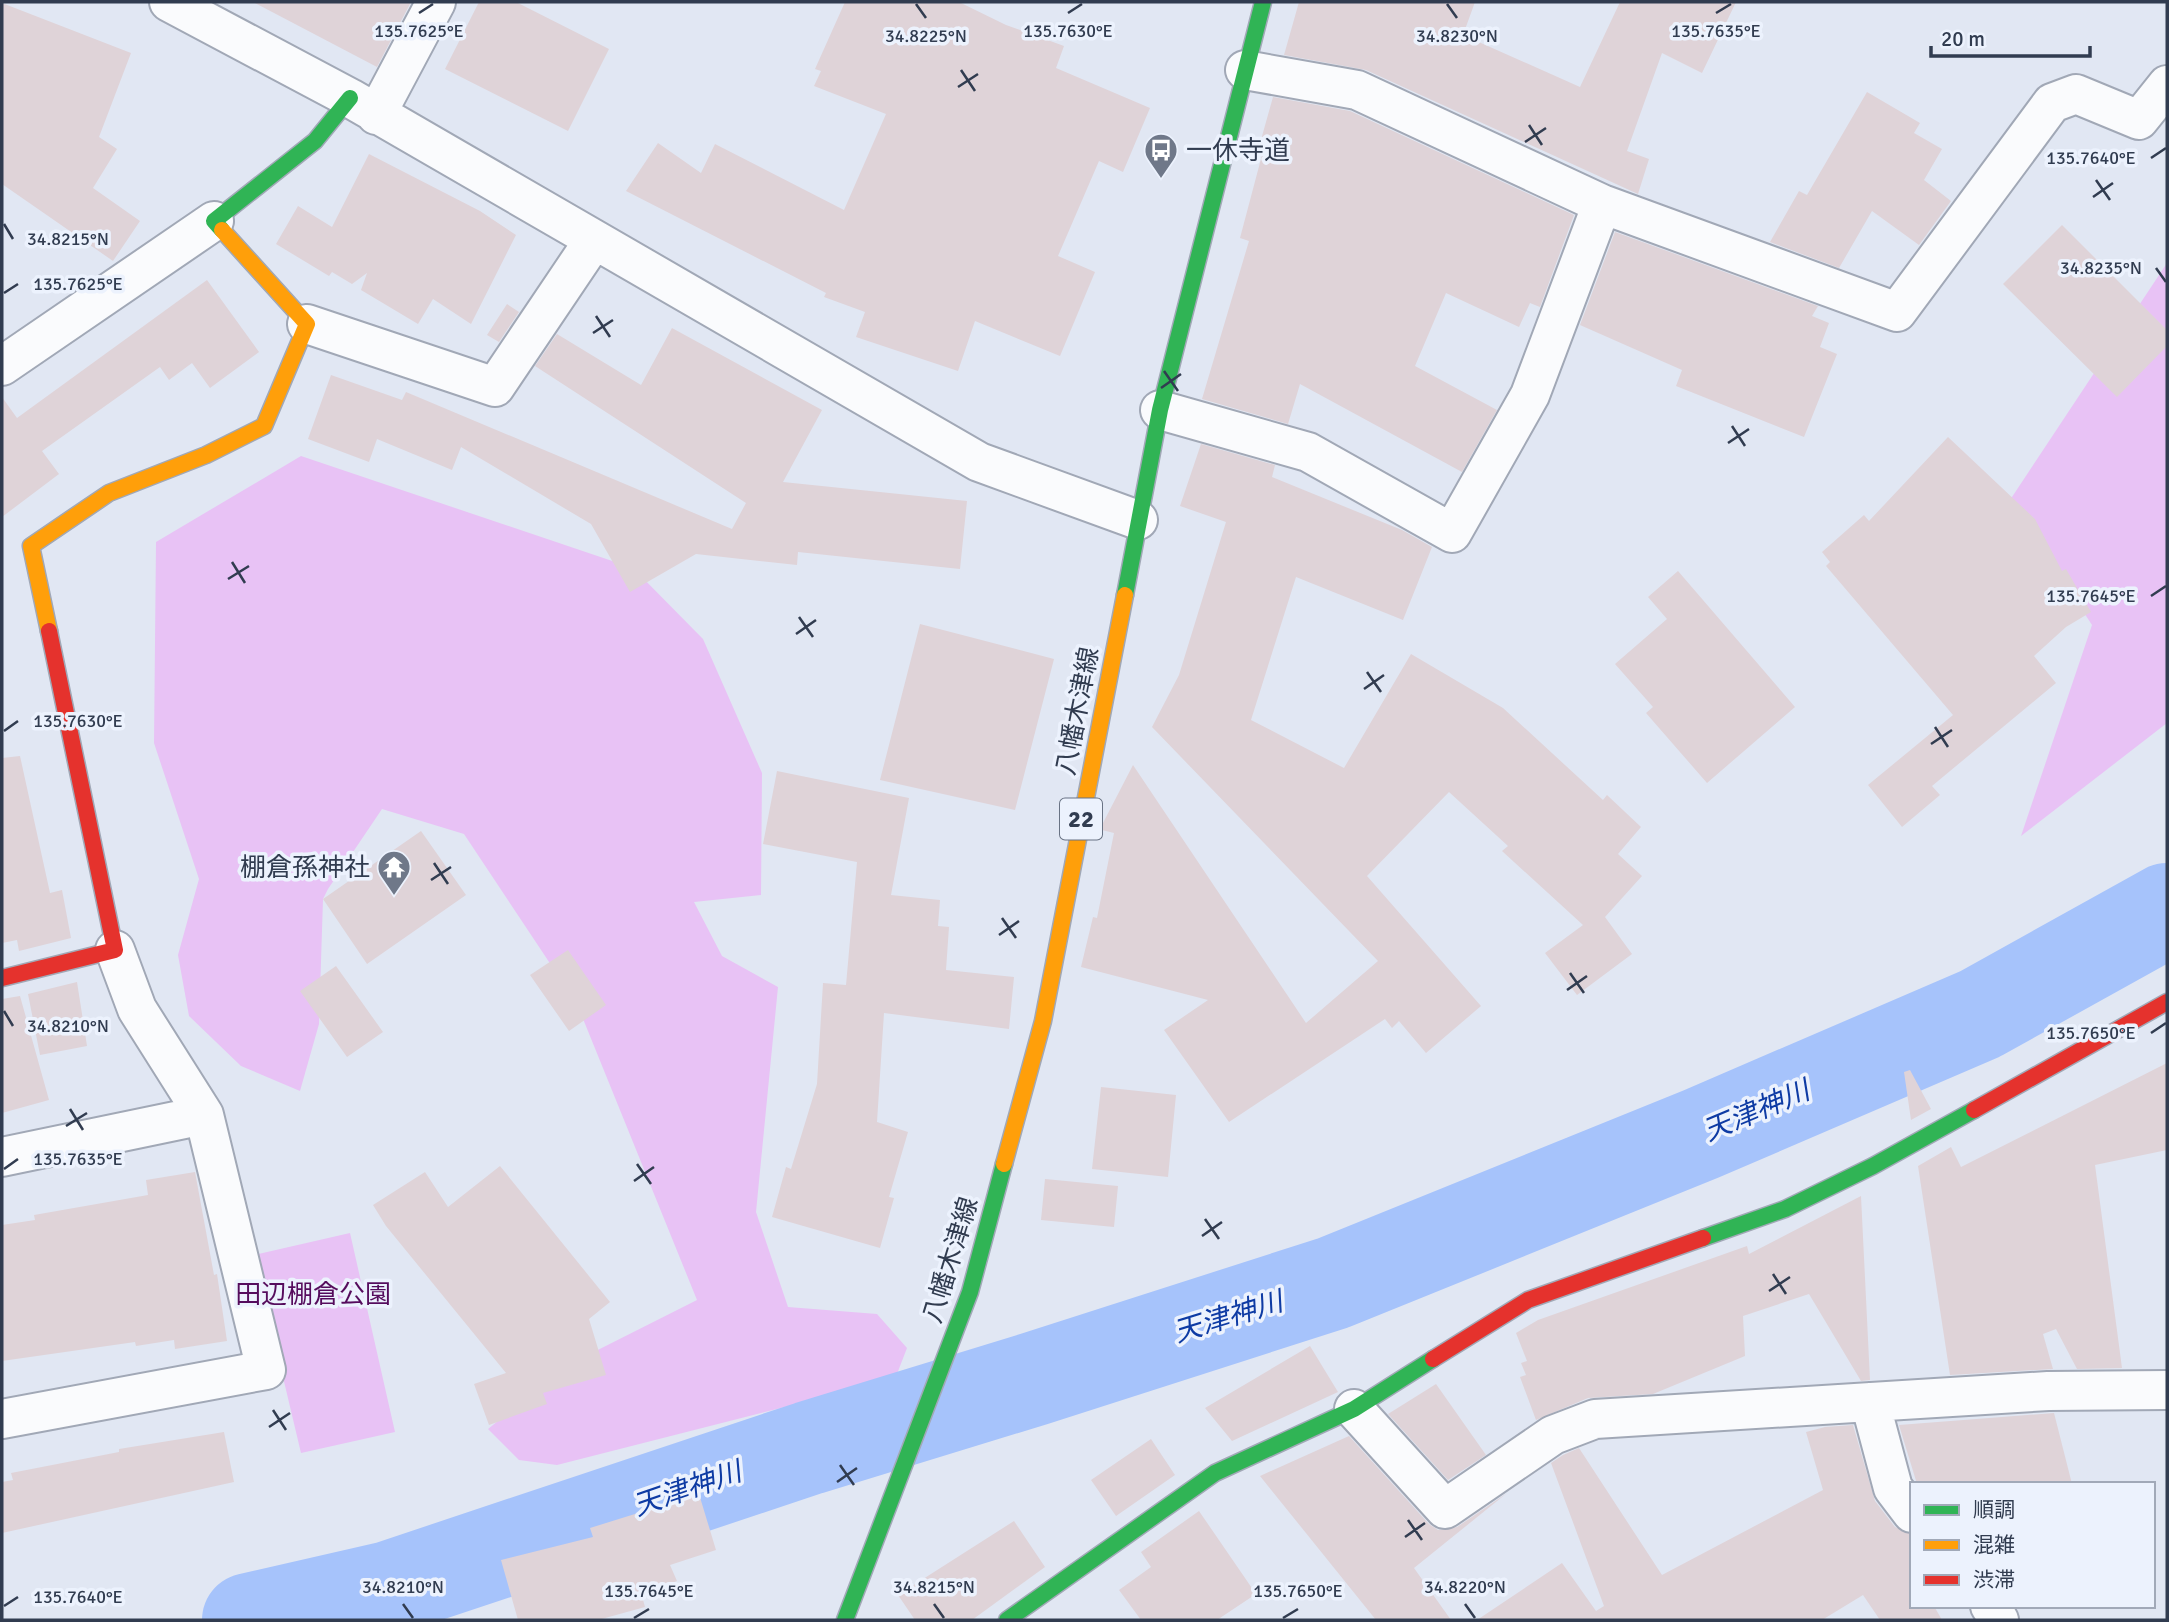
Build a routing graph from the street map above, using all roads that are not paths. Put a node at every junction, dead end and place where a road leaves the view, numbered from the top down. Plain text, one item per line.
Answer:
1 (169, 2) edge
2 (436, 2) edge
3 (1263, 2) edge
4 (1245, 69) junction
5 (2167, 85) edge
6 (363, 106) junction
7 (1602, 204) junction
8 (214, 222) junction
9 (594, 240) junction
10 (307, 324) junction
11 (2, 366) edge
12 (1160, 410) junction
13 (1138, 520) junction
14 (115, 950) junction
15 (2, 978) edge
16 (2167, 1002) edge
17 (204, 1115) junction
18 (2, 1157) edge
19 (2167, 1390) edge
20 (1870, 1402) junction
21 (1354, 1409) junction
22 (2, 1419) edge
23 (1910, 1510) edge
24 (845, 1620) edge
25 (1007, 1620) edge

1 - 6 street
2 - 6 street
3 - 4 street, 八幡木津線 / 22
4 - 7 street
4 - 12 street, 八幡木津線 / 22
5 - 7 street
6 - 8 street
6 - 9 street
7 - 12 street
8 - 10 street
8 - 11 street
9 - 10 street
9 - 13 street
10 - 14 street
12 - 13 street, 八幡木津線 / 22
13 - 24 street, 八幡木津線 / 22
14 - 15 street
14 - 17 street
16 - 21 street
17 - 18 street
17 - 22 street
19 - 20 street
20 - 21 street
20 - 23 street
21 - 25 street

